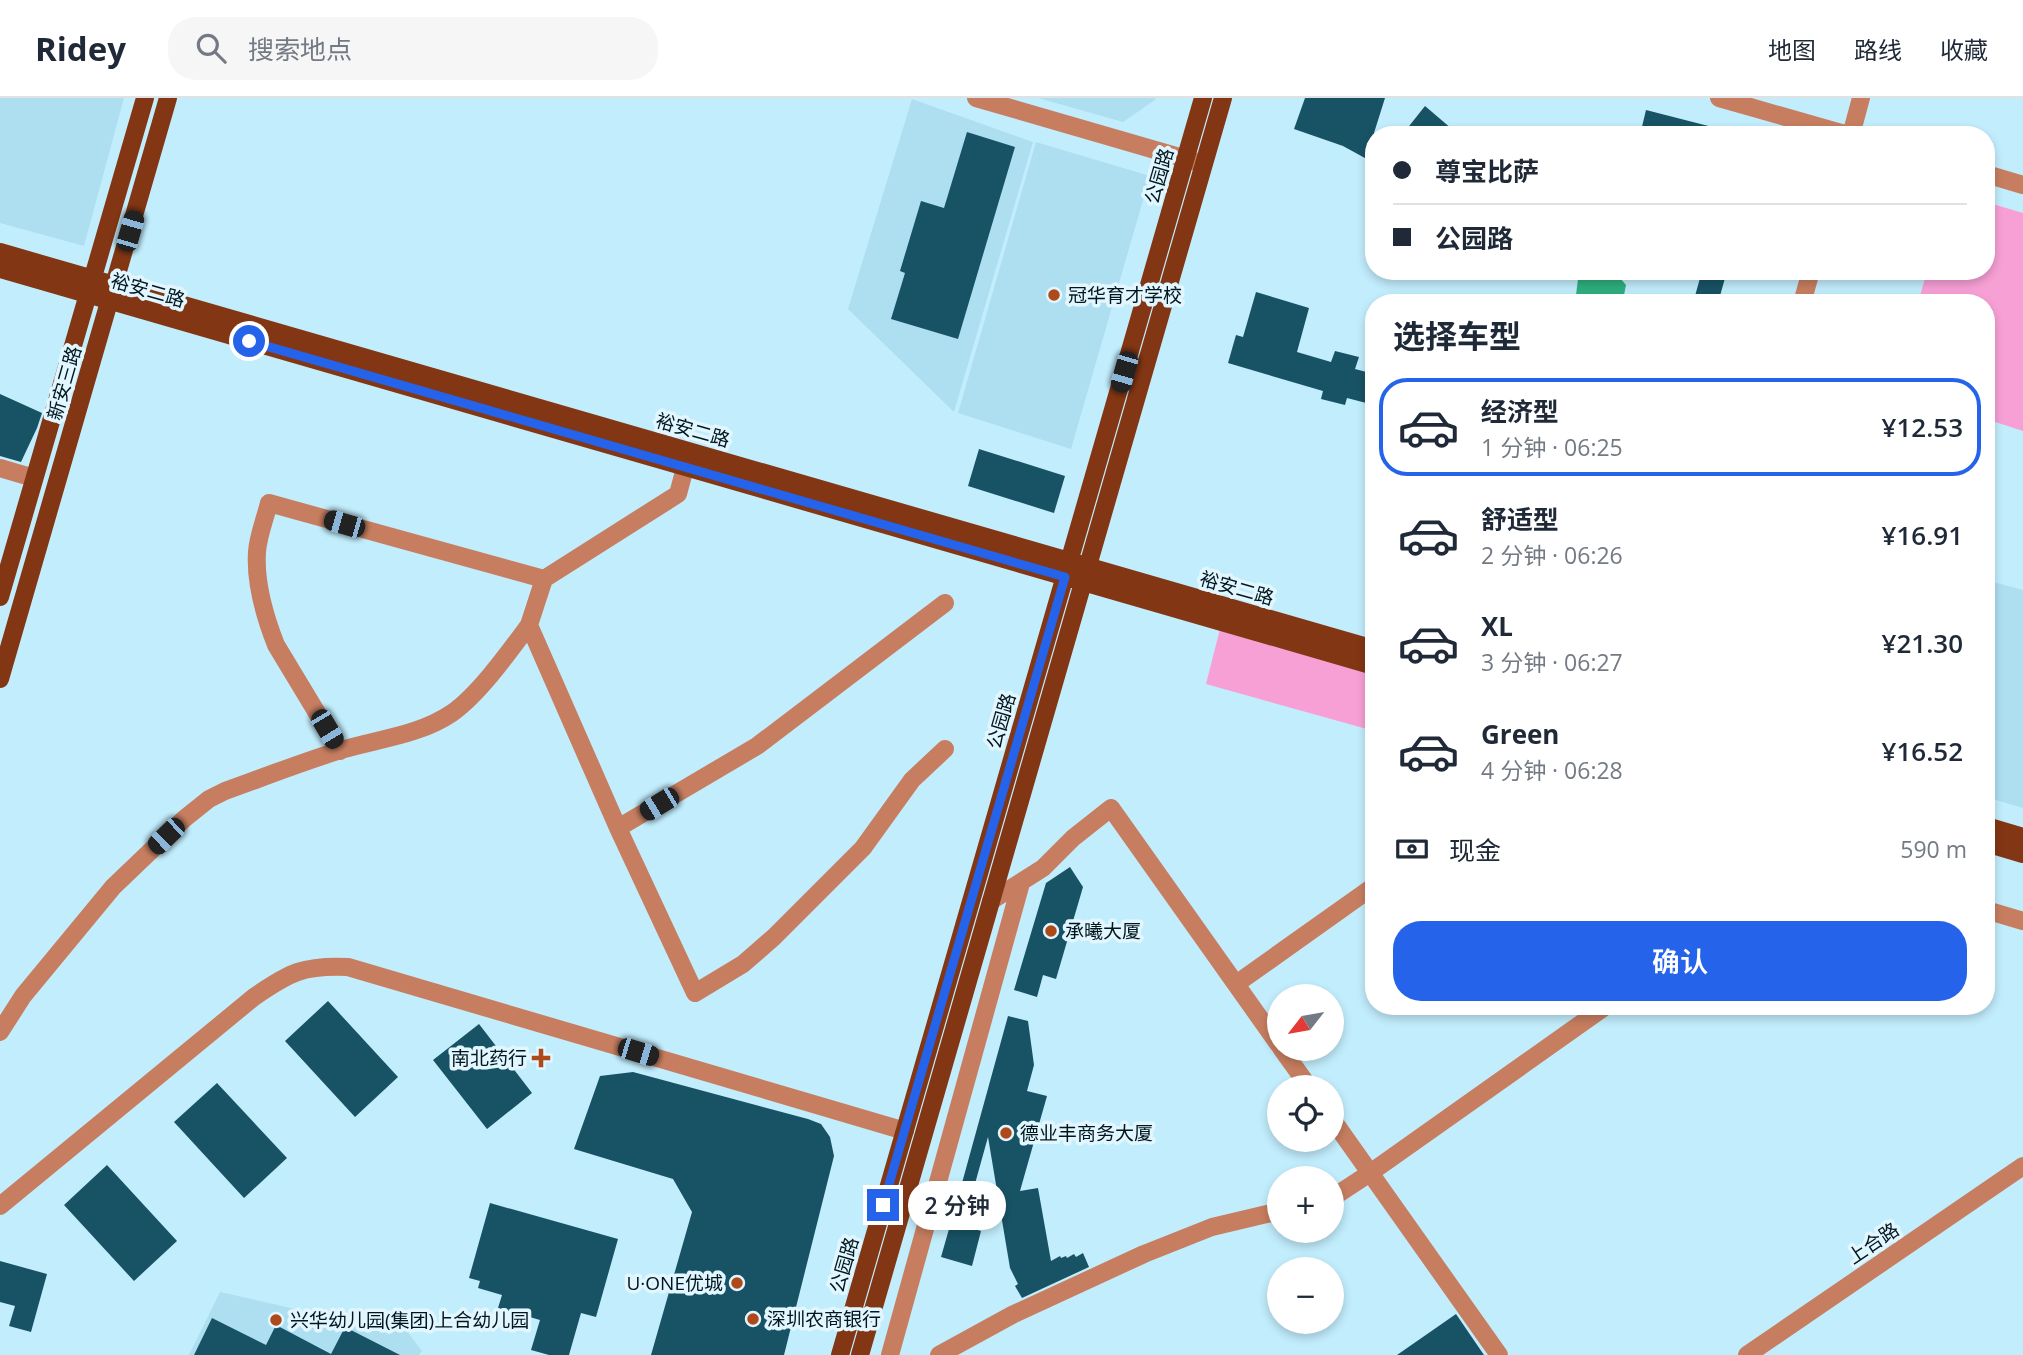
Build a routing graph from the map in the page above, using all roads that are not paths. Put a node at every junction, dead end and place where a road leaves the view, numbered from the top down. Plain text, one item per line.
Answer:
1 (145, 98) edge
2 (168, 98) edge
3 (976, 98) edge
4 (1203, 98) edge
5 (1223, 98) edge
6 (1719, 98) edge
7 (1861, 98) edge
8 (1817, 126) edge
9 (1852, 126) edge
10 (1186, 159) junction
11 (1204, 164) junction
12 (1995, 177) edge
13 (2023, 185) edge
14 (0, 252) edge
15 (0, 269) edge
16 (90, 286) junction
17 (112, 293) junction
18 (687, 459) junction
19 (0, 468) edge
20 (34, 478) junction
21 (1067, 569) junction
22 (1085, 574) junction
23 (544, 579) junction
24 (0, 597) edge
25 (945, 603) dead end
26 (528, 625) junction
27 (1365, 647) edge
28 (1365, 663) edge
29 (0, 679) edge
30 (945, 749) dead end
31 (340, 751) junction
32 (618, 828) junction
33 (1995, 829) edge
34 (2023, 837) edge
35 (1995, 846) edge
36 (2023, 854) edge
37 (1021, 883) junction
38 (1365, 892) edge
39 (991, 901) junction
40 (1995, 913) edge
41 (2023, 921) edge
42 (1236, 984) junction
43 (1593, 1015) edge
44 (1267, 1028) edge
45 (0, 1031) edge
46 (905, 1130) junction
47 (1344, 1136) edge
48 (2023, 1166) edge
49 (1370, 1173) junction
50 (1344, 1190) edge
51 (0, 1206) edge
52 (1267, 1214) edge
53 (840, 1355) edge
54 (860, 1355) edge
55 (890, 1355) edge
56 (939, 1355) edge
57 (1499, 1355) edge
58 (1746, 1355) edge

1 - 16 main road, 新安三路
2 - 17 main road, 新安三路
3 - 10 street
4 - 10 main road, 公园路
5 - 11 main road, 公园路
6 - 8 street
7 - 9 street
10 - 11 street
10 - 21 main road, 公园路
11 - 22 main road, 公园路
12 - 13 street
14 - 16 main road, 裕安二路
15 - 16 main road, 裕安二路
16 - 17 main road, 裕安二路
16 - 20 main road, 新安三路
17 - 18 main road, 裕安二路
17 - 29 main road, 新安三路
18 - 21 main road, 裕安二路
18 - 23 street
19 - 20 street
20 - 24 main road, 新安三路
21 - 22 main road, 裕安二路
21 - 46 main road, 公园路
22 - 27 main road, 裕安二路
22 - 28 main road, 裕安二路
22 - 39 main road, 公园路
23 - 26 street
23 - 31 street
25 - 32 street
26 - 31 street
26 - 32 street
30 - 32 street
31 - 45 street
33 - 34 main road
35 - 36 main road
37 - 39 street
37 - 42 street
37 - 55 street
38 - 42 street
39 - 54 main road, 公园路
40 - 41 street
42 - 44 street
43 - 49 street
46 - 51 street
46 - 53 main road, 公园路
47 - 49 street
48 - 58 street, 上合路
49 - 50 street
49 - 57 street
52 - 56 street

